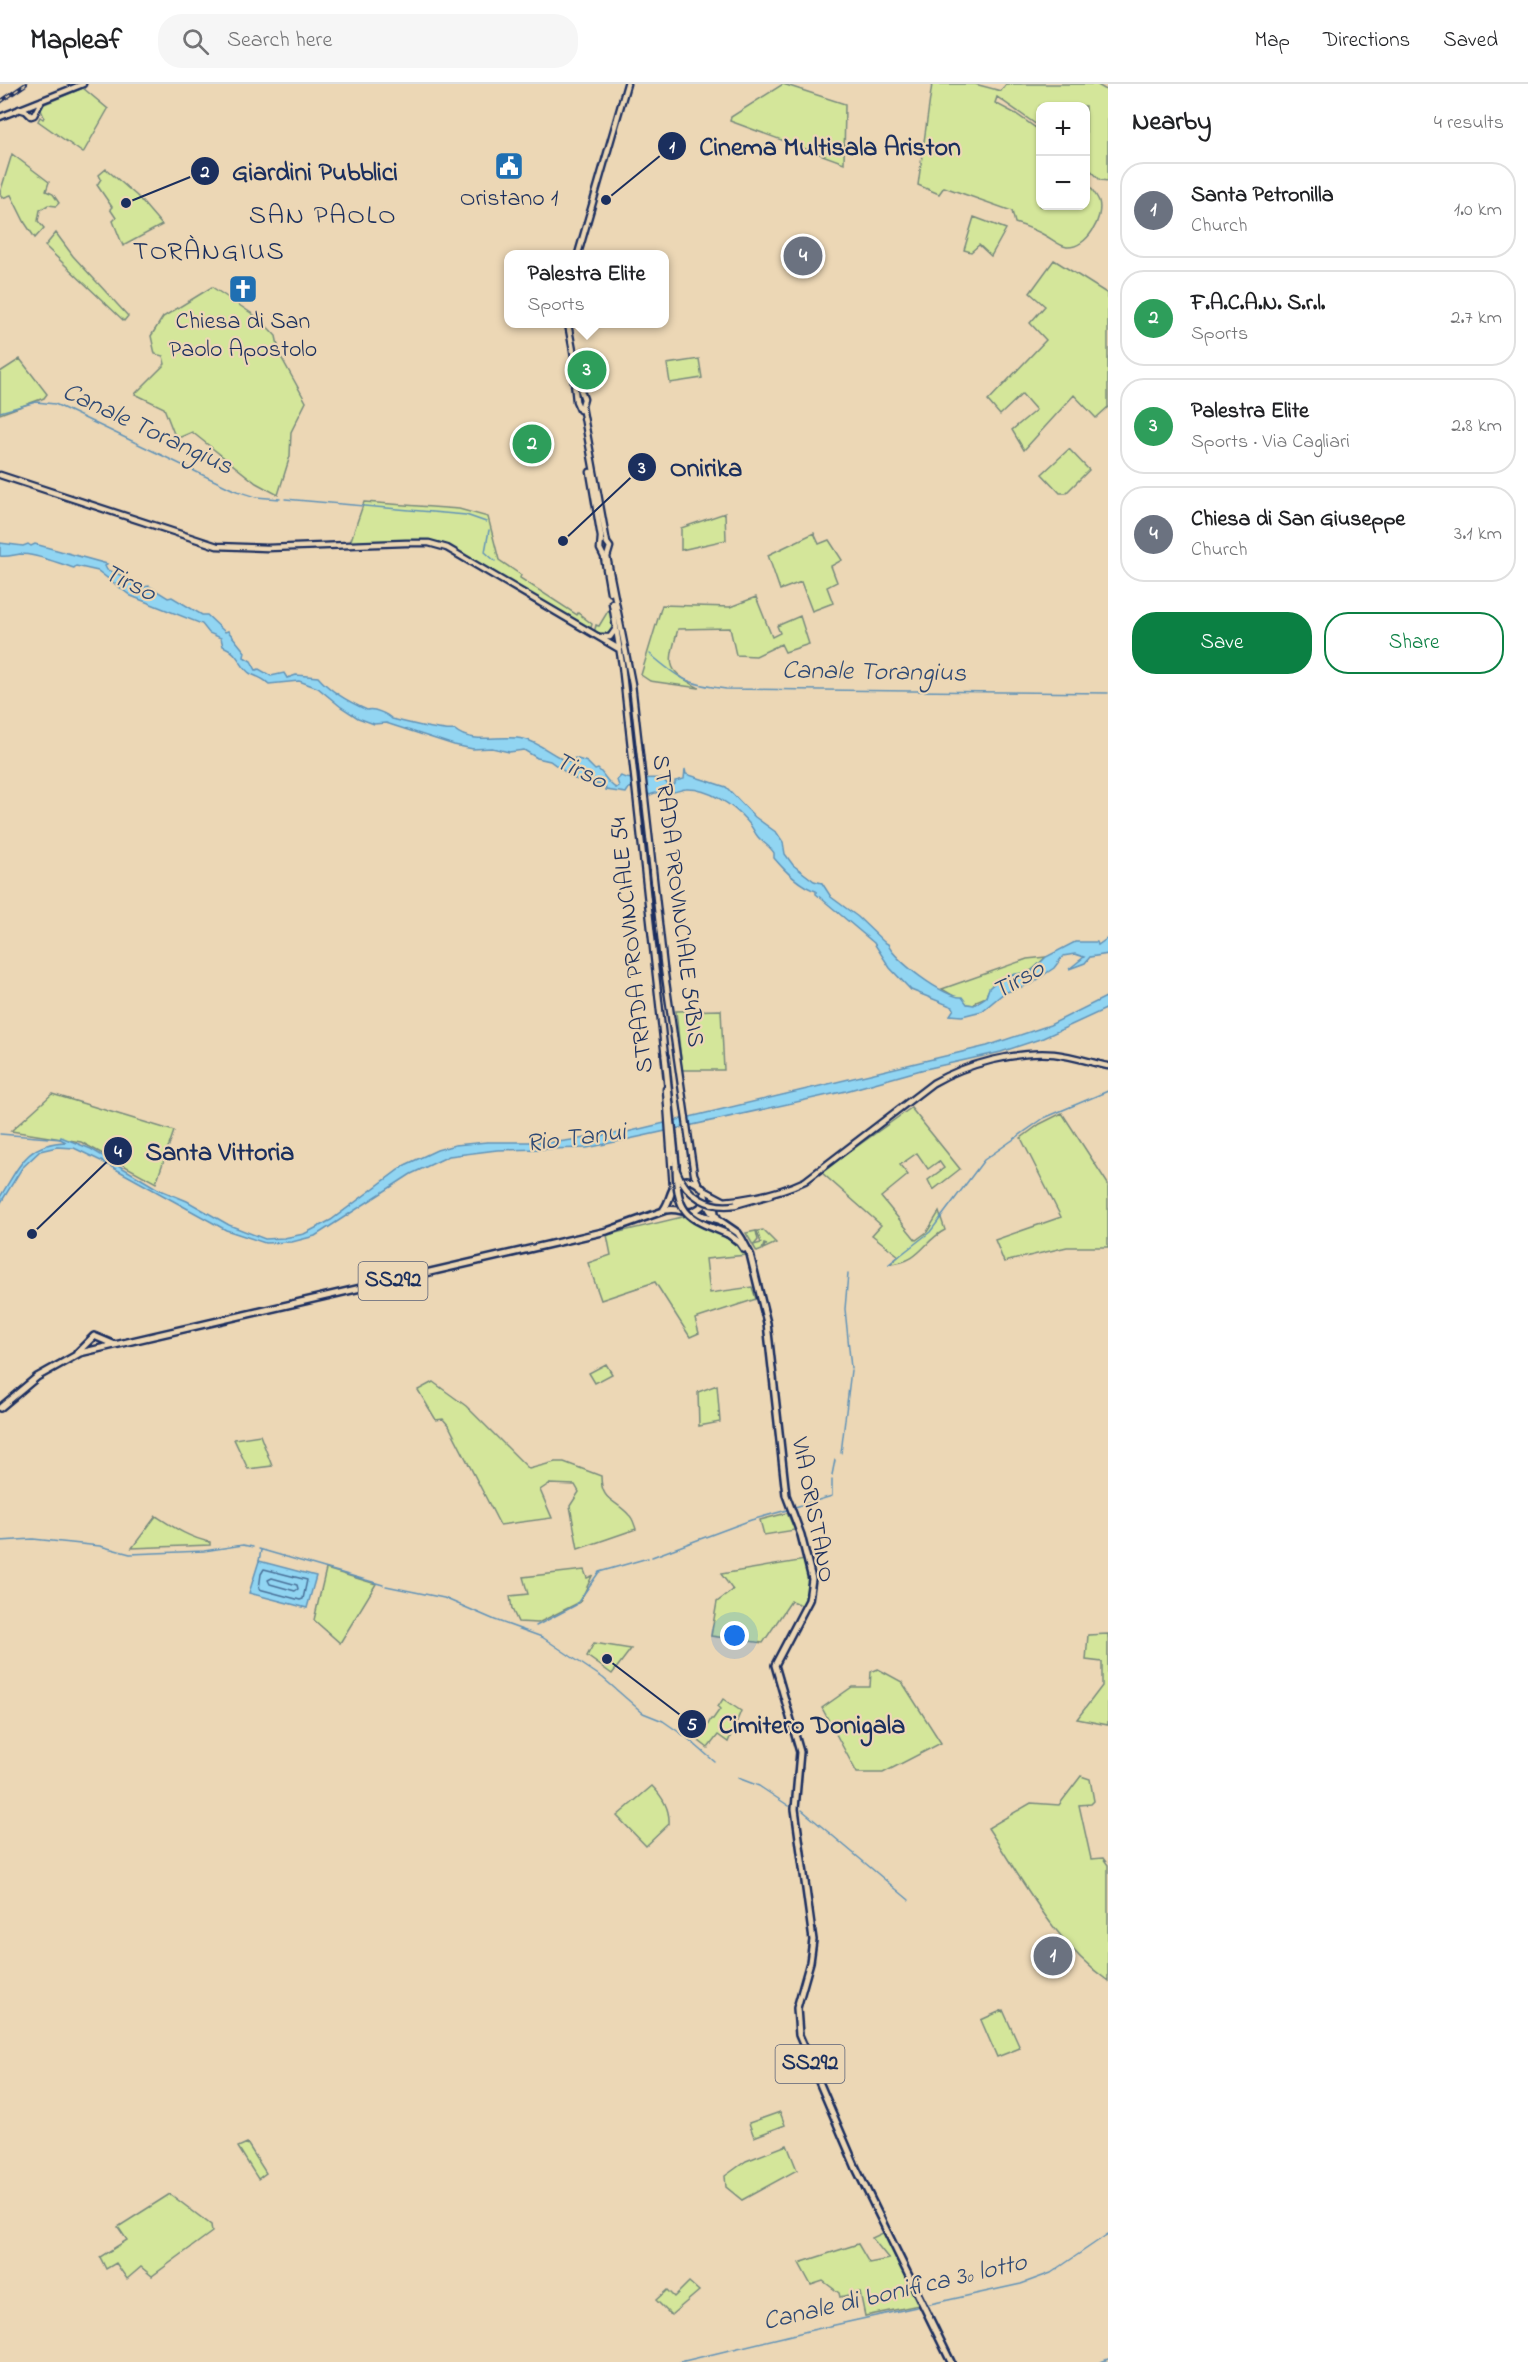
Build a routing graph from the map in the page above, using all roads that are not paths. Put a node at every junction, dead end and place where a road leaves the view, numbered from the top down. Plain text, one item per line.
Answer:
1 (83, 84) edge
2 (627, 84) edge
3 (0, 117) edge
4 (579, 250) edge
5 (568, 328) edge
6 (0, 476) edge
7 (617, 625) junction
8 (595, 636) junction
9 (619, 649) junction
10 (625, 664) junction
11 (665, 1056) joint
12 (1108, 1066) edge
13 (669, 1109) junction
14 (675, 1165) junction
15 (698, 1184) junction
16 (704, 1190) junction
17 (672, 1191) junction
18 (706, 1202) junction
19 (718, 1202) junction
20 (733, 1203) junction
21 (677, 1209) junction
22 (663, 1211) junction
23 (690, 1212) junction
24 (718, 1219) junction
25 (752, 1263) junction
26 (102, 1340) junction
27 (88, 1342) junction
28 (113, 1344) junction
29 (92, 1350) junction
30 (100, 1350) junction
31 (71, 1358) junction
32 (0, 1408) edge
33 (951, 2362) edge

1 - 3 main road
2 - 4 main road
5 - 7 main road
6 - 8 main road
7 - 8 main road
7 - 9 main road, STRADA PROVINCIALE 54
7 - 10 main road, STRADA PROVINCIALE 54BIS
8 - 9 main road
9 - 10 main road, STRADA PROVINCIALE 54
10 - 11 main road, STRADA PROVINCIALE 54
10 - 15 main road, STRADA PROVINCIALE 54BIS
11 - 13 main road
12 - 20 main road
13 - 14 main road
13 - 17 main road
14 - 20 main road, bridge
14 - 25 main road, bridge
15 - 16 main road
15 - 17 main road
16 - 18 main road, SS292
16 - 20 main road
17 - 21 main road
17 - 22 main road
18 - 19 main road
18 - 23 main road
18 - 24 main road, VIA ORISTANO / SS292
19 - 20 main road
19 - 24 main road
21 - 22 main road, SS292
21 - 23 main road, SS292
22 - 28 main road, SS292
23 - 24 main road, VIA ORISTANO / SS292
24 - 25 main road, VIA ORISTANO / SS292
25 - 33 main road, VIA ORISTANO / SS292
26 - 27 main road
26 - 28 main road
26 - 30 main road
27 - 29 main road
27 - 31 main road, SS292
28 - 30 main road, SS292
29 - 30 main road, SS292
29 - 31 main road, SS292
31 - 32 main road, SS292

